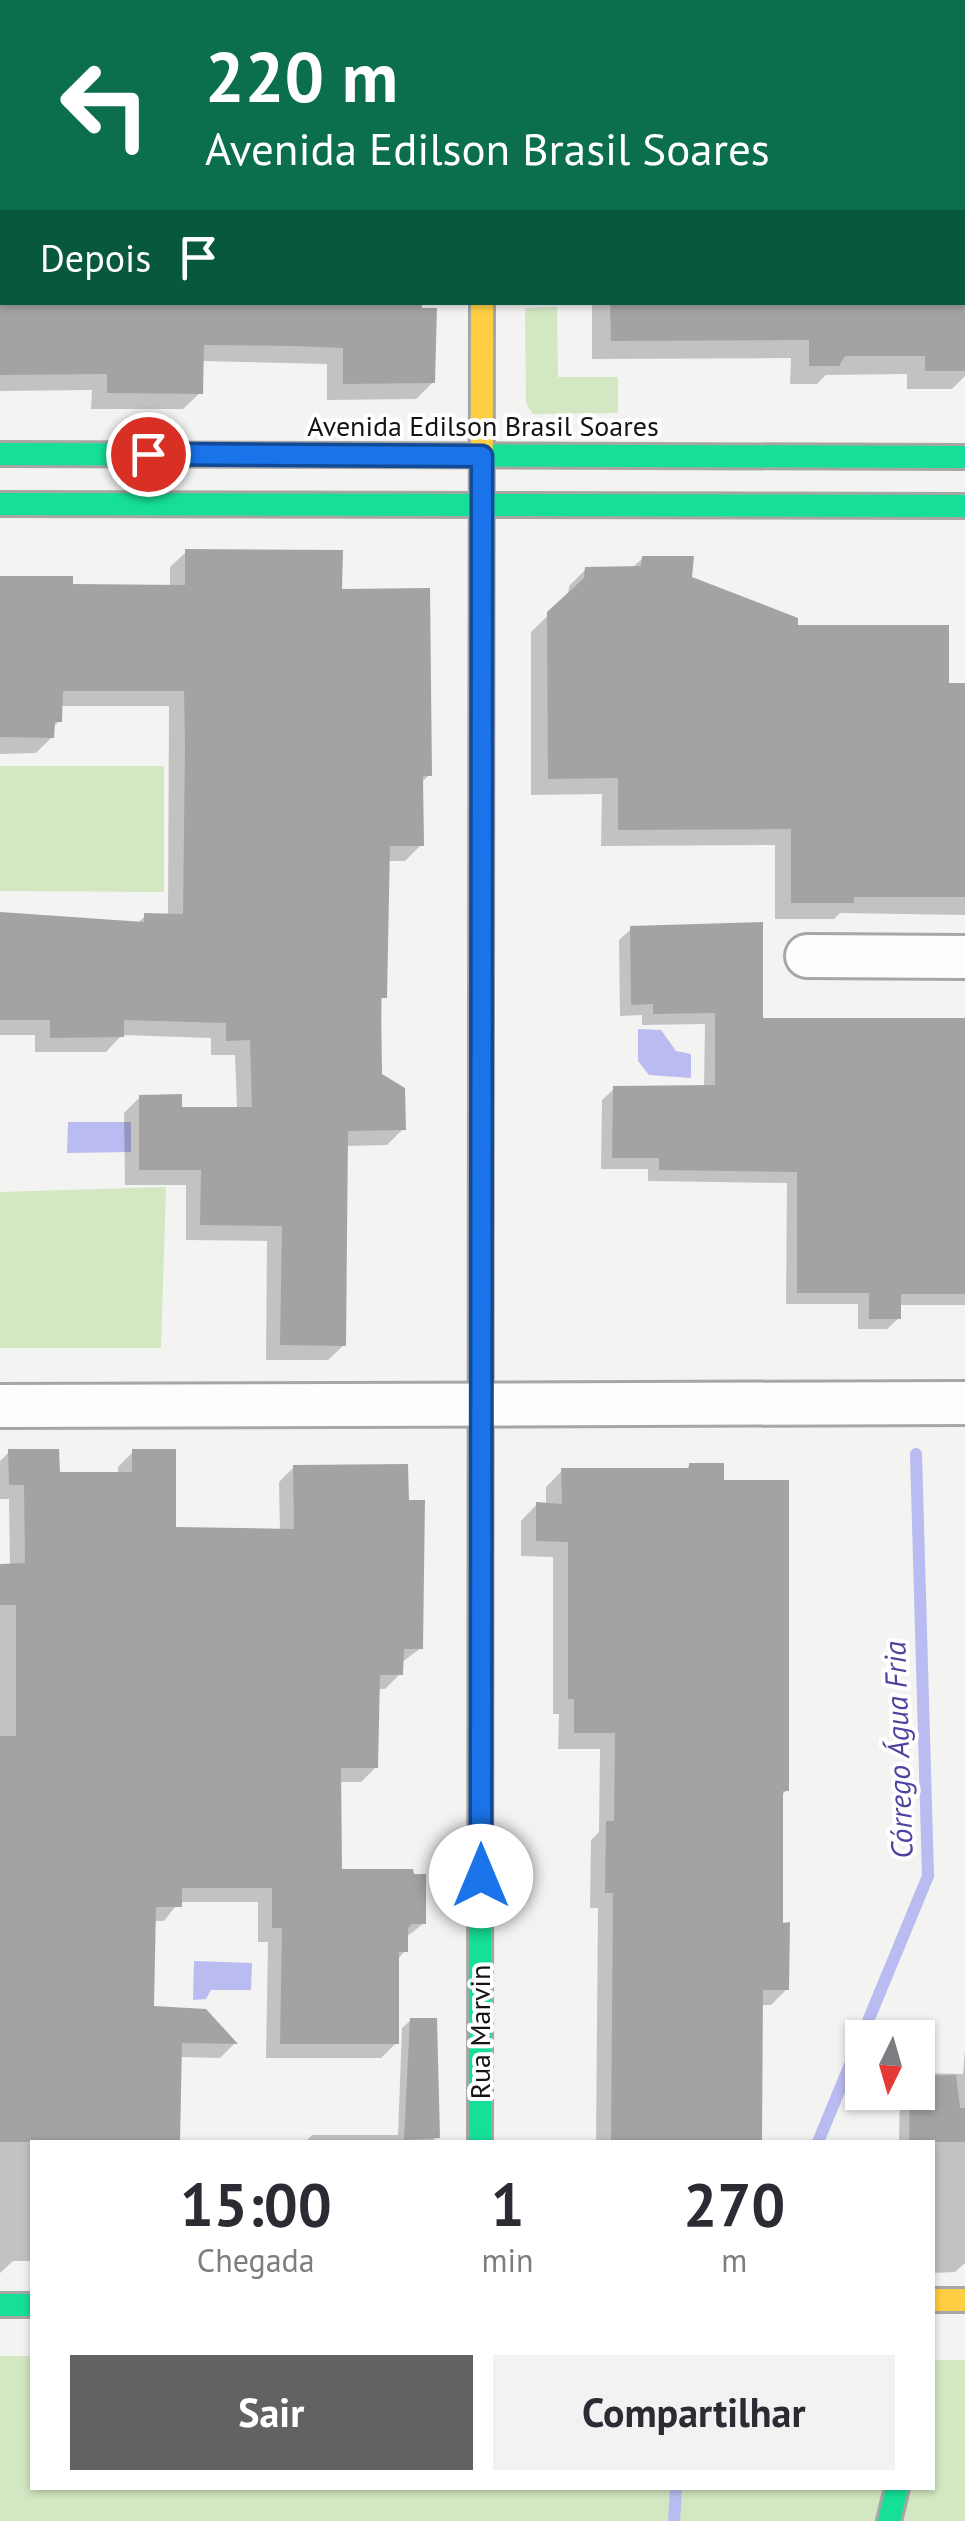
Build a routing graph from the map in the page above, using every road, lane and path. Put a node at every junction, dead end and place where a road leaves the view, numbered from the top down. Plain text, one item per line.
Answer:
1 (482, 305) edge
2 (0, 454) edge
3 (482, 456) junction
4 (965, 457) edge
5 (0, 504) edge
6 (482, 505) junction
7 (965, 506) edge
8 (807, 956) dead end
9 (965, 958) edge
10 (965, 1403) edge
11 (0, 1406) edge
12 (484, 1406) junction
13 (480, 2140) edge
14 (936, 2300) edge
15 (965, 2300) edge
16 (0, 2305) edge
17 (30, 2305) edge
18 (896, 2490) edge
19 (889, 2521) edge

1 - 3 street, Rua Marvin
2 - 3 street, Avenida Edilson Brasil Soares
3 - 4 street, Avenida Edilson Brasil Soares
3 - 6 street, Rua Marvin
5 - 6 street
6 - 7 street
6 - 12 street, Rua Marvin
8 - 9 street
10 - 12 street
11 - 12 street
12 - 13 street, Rua Marvin
14 - 15 street
16 - 17 street
18 - 19 street

